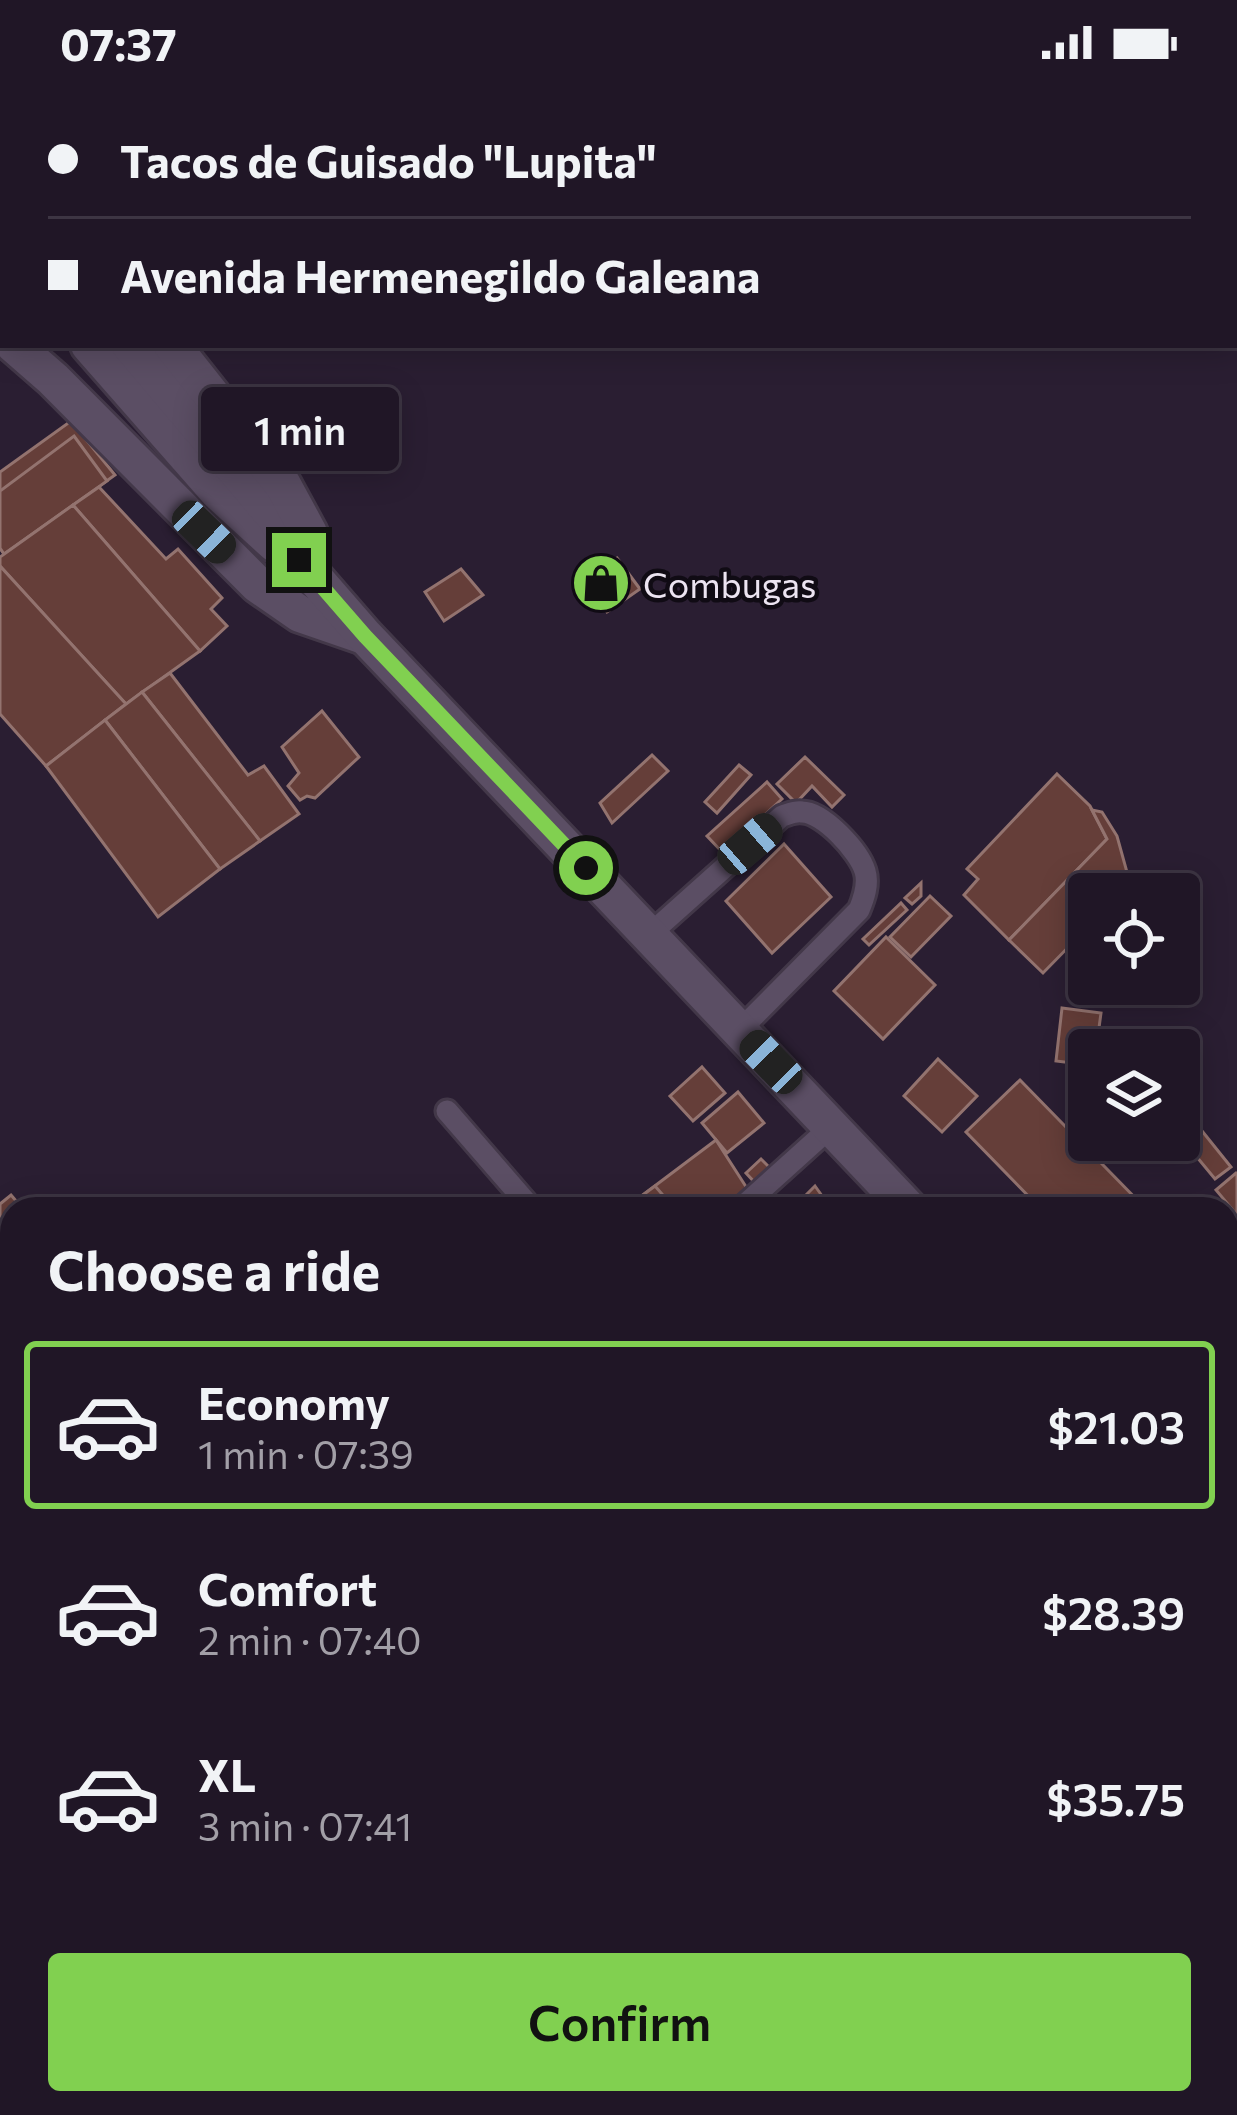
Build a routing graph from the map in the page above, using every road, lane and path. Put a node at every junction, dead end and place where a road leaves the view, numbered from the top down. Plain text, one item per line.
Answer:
1 (17, 348) edge
2 (92, 348) edge
3 (133, 348) edge
4 (174, 348) edge
5 (309, 572) junction
6 (365, 636) junction
7 (649, 935) junction
8 (740, 1030) junction
9 (447, 1111) dead end
10 (832, 1126) junction
11 (522, 1197) edge
12 (753, 1197) edge
13 (898, 1197) edge

1 - 6 main road
2 - 5 main road
3 - 5 main road
4 - 5 main road
5 - 6 main road
6 - 7 main road
7 - 8 main road
7 - 8 lane
8 - 10 main road
9 - 11 lane
10 - 12 lane
10 - 13 main road

